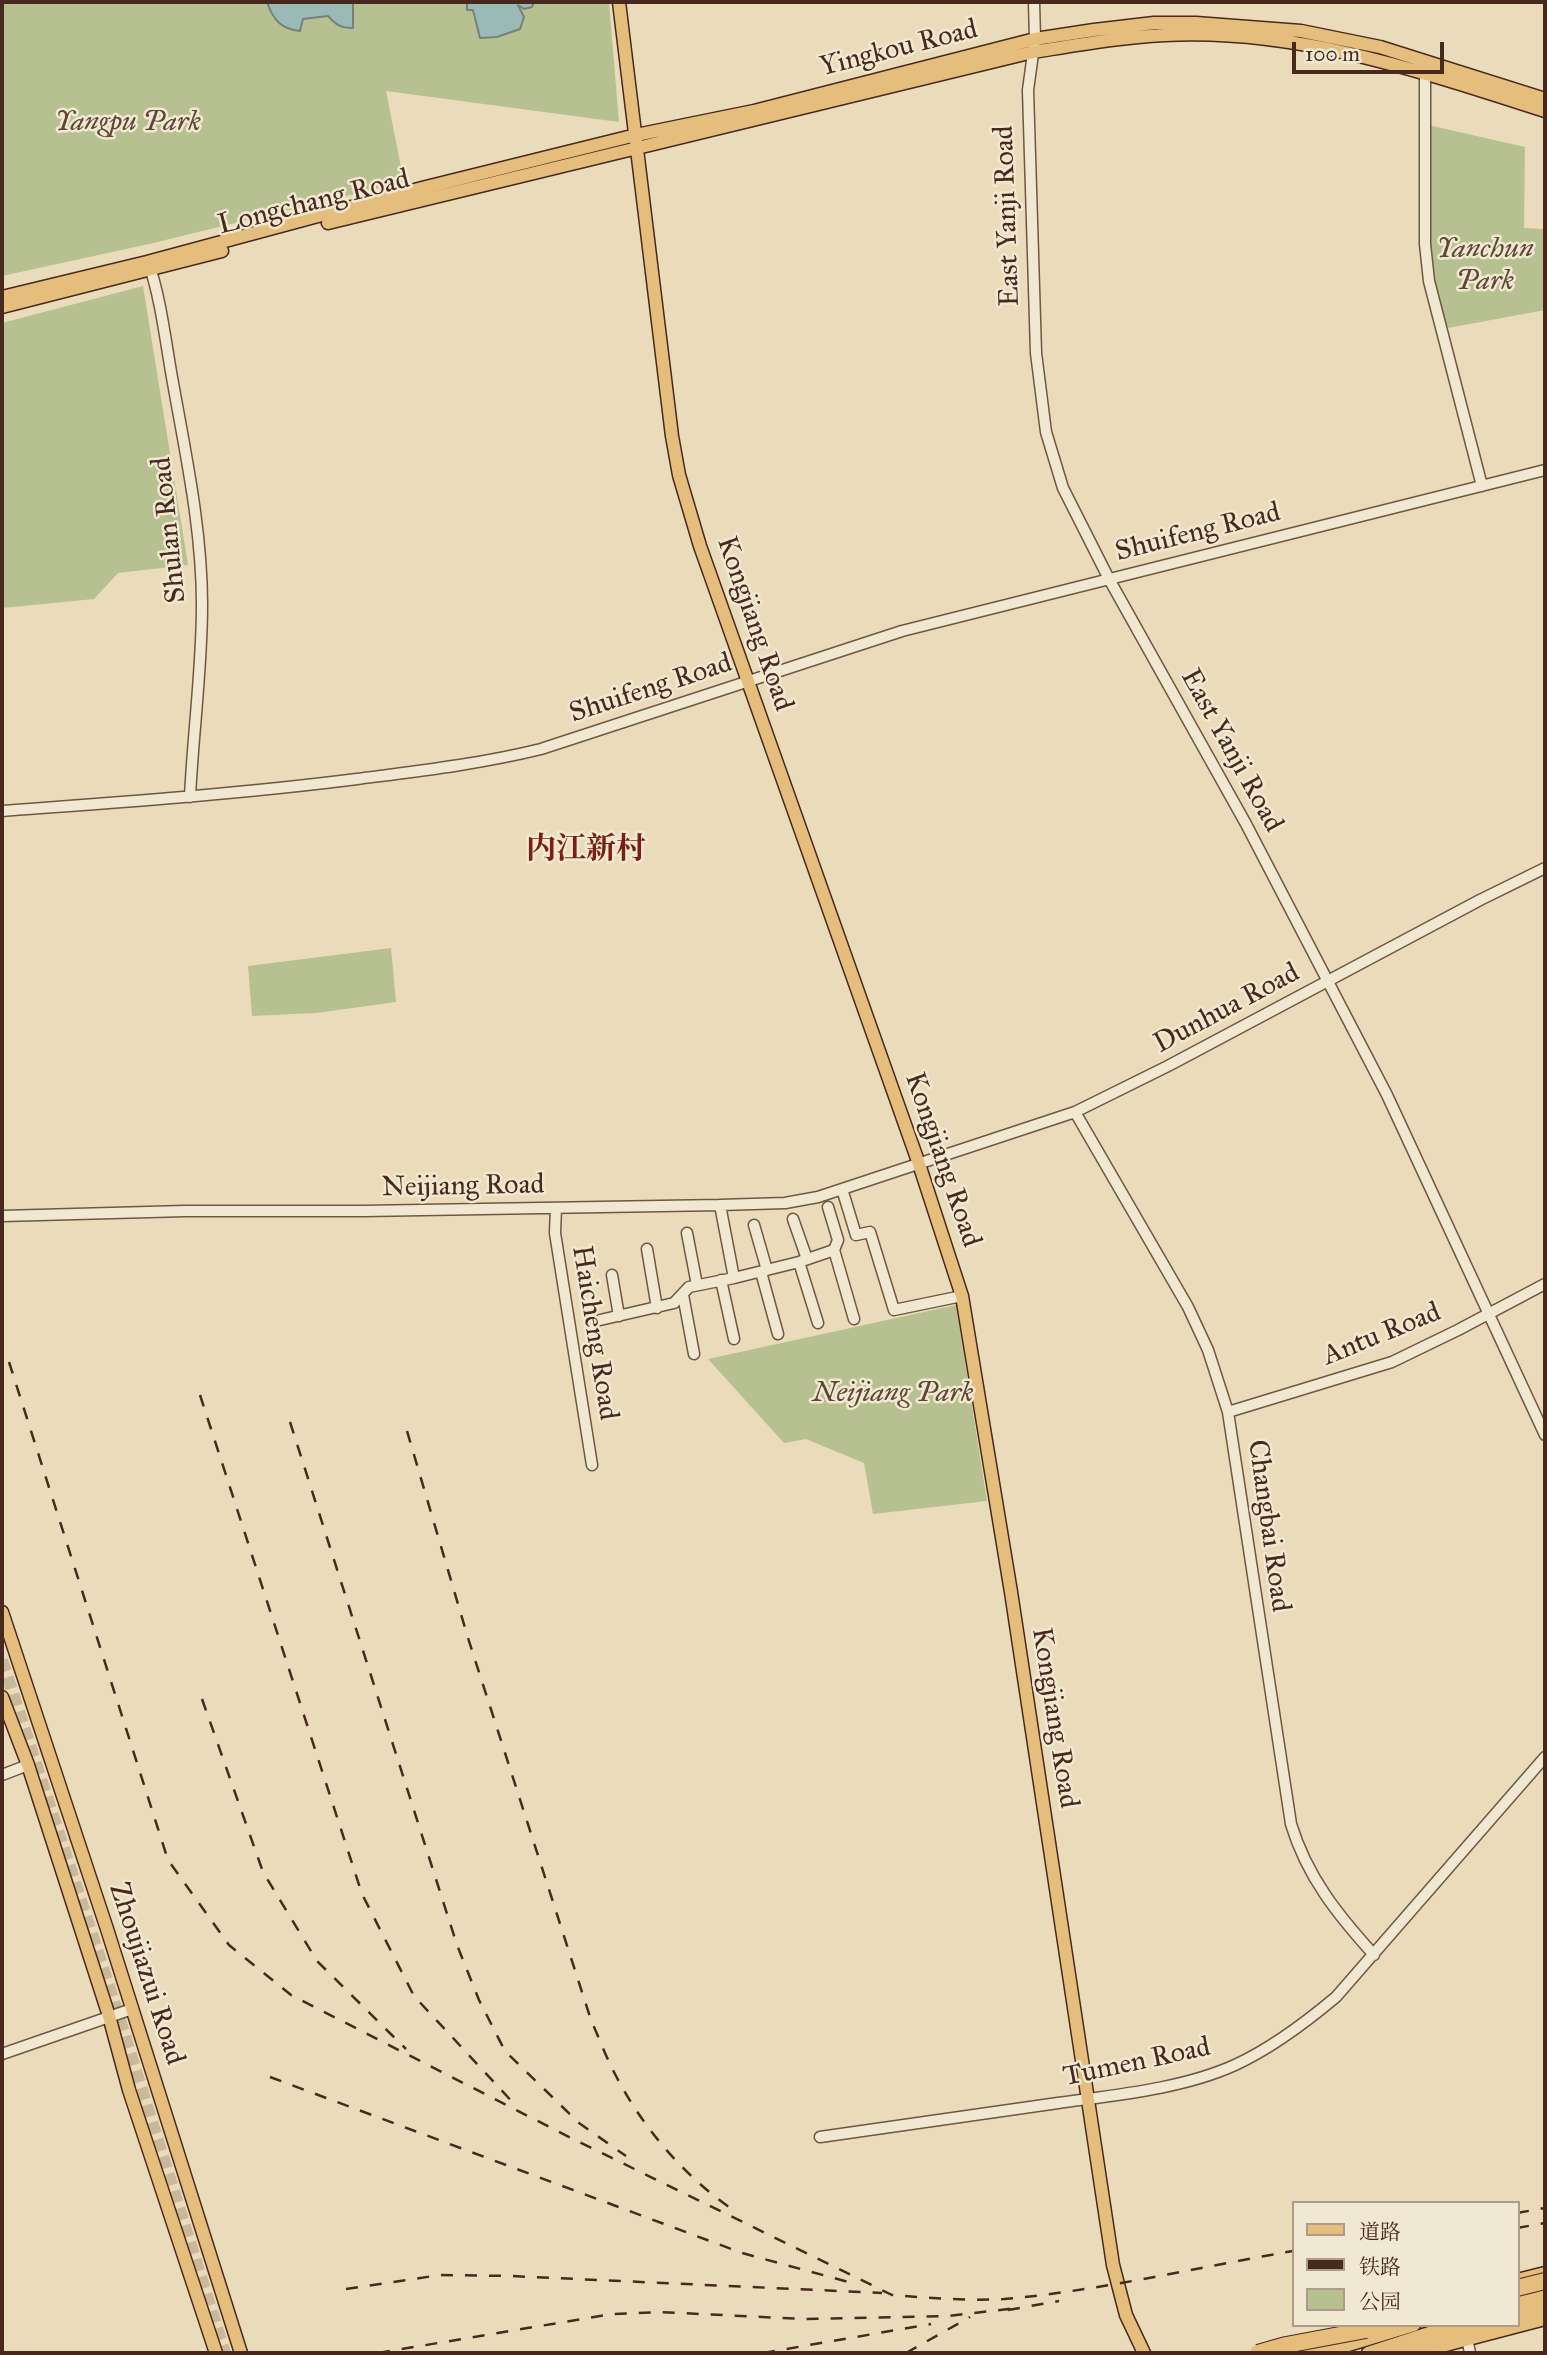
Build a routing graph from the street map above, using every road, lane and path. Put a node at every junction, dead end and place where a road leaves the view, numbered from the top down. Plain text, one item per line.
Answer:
1 (619, 2) edge
2 (1034, 2) edge
3 (1034, 45) junction
4 (1425, 74) junction
5 (1545, 99) edge
6 (1545, 111) edge
7 (637, 141) junction
8 (149, 266) junction
9 (2, 297) edge
10 (2, 307) edge
11 (1545, 470) edge
12 (1482, 486) junction
13 (1110, 579) junction
14 (749, 681) junction
15 (190, 797) junction
16 (2, 811) edge
17 (1545, 868) edge
18 (1327, 981) junction
19 (1075, 1112) junction
20 (919, 1164) junction
21 (842, 1189) junction
22 (720, 1205) junction
23 (556, 1208) junction
24 (828, 1208) dead end
25 (2, 1216) edge
26 (793, 1219) dead end
27 (754, 1225) dead end
28 (687, 1233) dead end
29 (647, 1249) dead end
30 (834, 1250) junction
31 (803, 1261) junction
32 (764, 1271) junction
33 (612, 1275) dead end
34 (734, 1278) junction
35 (721, 1280) junction
36 (1545, 1284) edge
37 (697, 1285) junction
38 (683, 1295) junction
39 (962, 1296) junction
40 (657, 1308) junction
41 (1489, 1313) junction
42 (619, 1316) junction
43 (854, 1319) dead end
44 (600, 1320) dead end
45 (818, 1323) dead end
46 (778, 1334) dead end
47 (734, 1339) dead end
48 (694, 1354) dead end
49 (1228, 1412) junction
50 (1545, 1435) edge
51 (592, 1465) dead end
52 (3, 1614) edge
53 (2, 1697) edge
54 (1545, 1757) edge
55 (28, 1765) junction
56 (2, 1775) edge
57 (1374, 1955) junction
58 (118, 1992) dead end
59 (132, 2009) junction
60 (109, 2017) junction
61 (2, 2054) edge
62 (1088, 2099) junction
63 (820, 2137) dead end
64 (1545, 2273) edge
65 (1545, 2281) edge
66 (1519, 2287) edge
67 (1545, 2290) edge
68 (1545, 2300) edge
69 (1519, 2307) edge
70 (1545, 2311) edge
71 (1519, 2317) edge
72 (1545, 2319) edge
73 (1519, 2325) edge
74 (1407, 2327) edge
75 (1448, 2327) edge
76 (1479, 2327) edge
77 (1512, 2327) edge
78 (1361, 2328) edge
79 (1467, 2338) junction
80 (216, 2353) edge
81 (241, 2353) edge
82 (1144, 2353) edge
83 (1258, 2353) edge
84 (1275, 2353) edge
85 (1299, 2353) edge
86 (1322, 2353) edge
87 (1368, 2353) edge
88 (1386, 2353) edge
89 (1415, 2353) edge
90 (1470, 2353) edge

1 - 7 main road, Kongjiang Road
2 - 3 street, East Yanji Road
3 - 4 main road, Yingkou Road
3 - 5 main road, Yingkou Road
3 - 7 main road, Yingkou Road
3 - 13 street, East Yanji Road
4 - 6 main road, Yingkou Road
4 - 12 street
7 - 8 main road, Longchang Road
7 - 14 main road, Kongjiang Road
8 - 9 main road, Longchang Road
8 - 10 main road, Longchang Road
8 - 15 street, Shulan Road
11 - 12 street, Shuifeng Road
12 - 13 street, Shuifeng Road
13 - 14 street, Shuifeng Road
13 - 18 street, East Yanji Road
14 - 15 street, Shuifeng Road
14 - 20 main road, Kongjiang Road
15 - 16 street, Shuifeng Road
17 - 18 street, Dunhua Road
18 - 19 street, Dunhua Road
18 - 41 street, East Yanji Road
19 - 20 street, Dunhua Road
19 - 49 street, Changbai Road
20 - 21 street, Neijiang Road
20 - 39 main road, Kongjiang Road
21 - 22 street, Neijiang Road
21 - 39 street
22 - 23 street, Neijiang Road
22 - 34 street
23 - 25 street, Neijiang Road
23 - 51 street, Haicheng Road
24 - 30 street
26 - 31 street
27 - 32 street
28 - 37 street
29 - 40 street
30 - 31 street
30 - 43 street
31 - 32 street
31 - 45 street
32 - 34 street
32 - 46 street
33 - 42 street
34 - 35 street
35 - 37 street
35 - 47 street
36 - 41 street, Antu Road
37 - 38 street
38 - 40 street
38 - 48 street
39 - 62 main road, Kongjiang Road
40 - 42 street
41 - 49 street, Antu Road
41 - 50 street, East Yanji Road
42 - 44 street
49 - 57 street, Changbai Road
52 - 58 main road
52 - 59 main road, Zhoujiazui Road
53 - 55 main road, Zhoujiazui Road
54 - 57 street, Tumen Road
55 - 56 street
55 - 60 main road, Zhoujiazui Road
57 - 62 street, Tumen Road
59 - 60 street
59 - 81 main road, Zhoujiazui Road
60 - 61 street
60 - 80 main road, Zhoujiazui Road
62 - 63 street, Tumen Road
62 - 82 main road, Kongjiang Road
64 - 66 main road
65 - 66 highway, bridge
66 - 67 main road
68 - 69 main road
70 - 71 highway
72 - 73 main road
74 - 86 main road
75 - 87 main road
76 - 88 highway
77 - 79 main road
78 - 83 highway, bridge
78 - 84 main road
78 - 85 highway, bridge
79 - 89 main road
79 - 90 street

